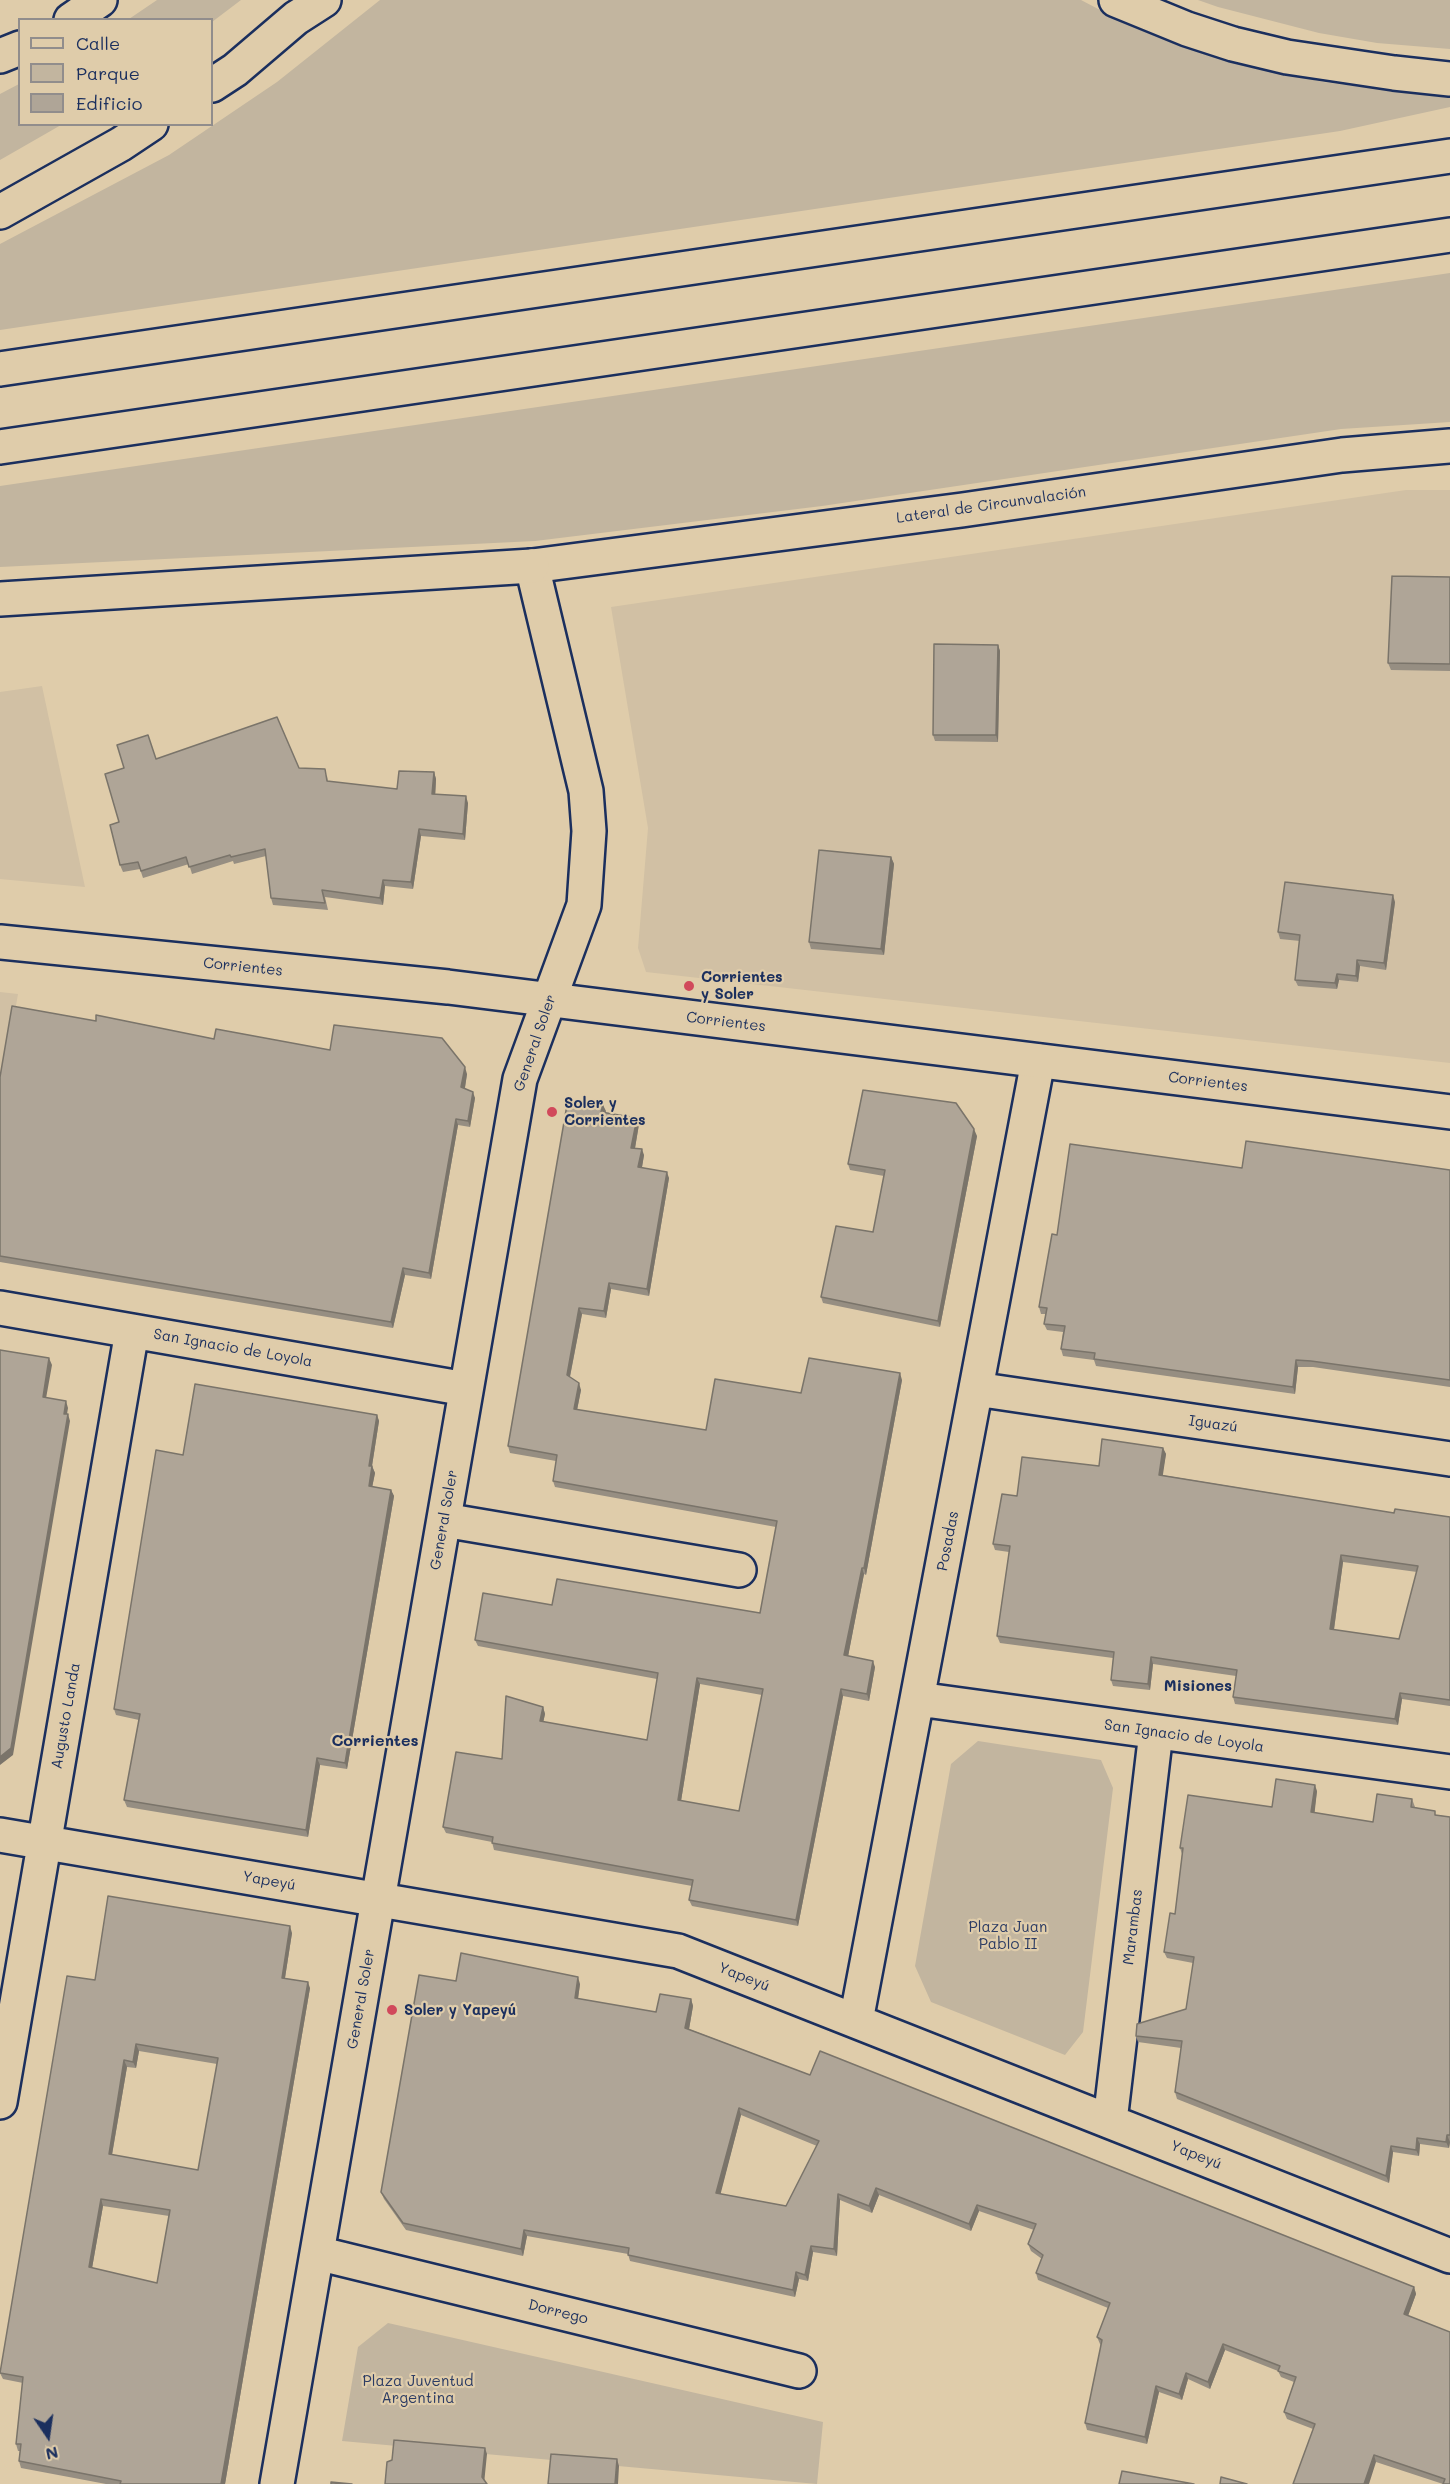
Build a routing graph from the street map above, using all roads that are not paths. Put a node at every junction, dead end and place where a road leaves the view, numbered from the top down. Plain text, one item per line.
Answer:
1 (100, 0) edge
2 (324, 0) edge
3 (1116, 0) edge
4 (304, 9) edge
5 (74, 18) edge
6 (18, 49) edge
7 (0, 56) edge
8 (1450, 79) edge
9 (213, 84) edge
10 (148, 126) edge
11 (1450, 156) edge
12 (0, 212) edge
13 (1450, 235) edge
14 (0, 369) edge
15 (1450, 446) edge
16 (0, 447) edge
17 (532, 566) junction
18 (0, 599) edge
19 (0, 942) edge
20 (550, 1000) junction
21 (1038, 1060) junction
22 (1450, 1112) edge
23 (0, 1308) edge
24 (132, 1331) junction
25 (466, 1389) junction
26 (976, 1389) junction
27 (1450, 1459) edge
28 (444, 1520) junction
29 (739, 1570) dead end
30 (918, 1699) junction
31 (1156, 1732) junction
32 (1450, 1772) edge
33 (0, 1835) edge
34 (44, 1843) junction
35 (378, 1899) junction
36 (856, 2021) junction
37 (0, 2102) edge
38 (1110, 2121) junction
39 (317, 2253) junction
40 (1450, 2256) edge
41 (799, 2371) dead end
42 (277, 2484) edge

1 - 5 main road
2 - 4 main road
3 - 8 main road
4 - 9 main road
6 - 7 main road
10 - 12 main road
11 - 14 main road
13 - 16 main road
15 - 17 main road, Lateral de Circunvalación
17 - 18 main road, Lateral de Circunvalación
17 - 20 main road, General Soler
19 - 20 main road, Corrientes
20 - 21 main road, Corrientes
20 - 25 main road, General Soler
21 - 22 main road, Corrientes
21 - 26 main road, Posadas
23 - 24 main road, San Ignacio de Loyola
24 - 25 main road, San Ignacio de Loyola
24 - 34 main road, Augusto Landa
25 - 28 main road, General Soler
26 - 27 main road, Iguazú
26 - 30 main road, Posadas
28 - 29 main road
28 - 35 main road, General Soler
30 - 31 main road, San Ignacio de Loyola
30 - 36 main road, Posadas
31 - 32 main road, San Ignacio de Loyola
31 - 38 main road, Marambas
33 - 34 main road, Yapeyú
34 - 35 main road, Yapeyú
34 - 37 main road, Augusto Landa
35 - 36 main road, Yapeyú
35 - 39 main road, General Soler
36 - 38 main road, Yapeyú
38 - 40 main road, Yapeyú
39 - 41 main road, Dorrego
39 - 42 main road, General Soler

